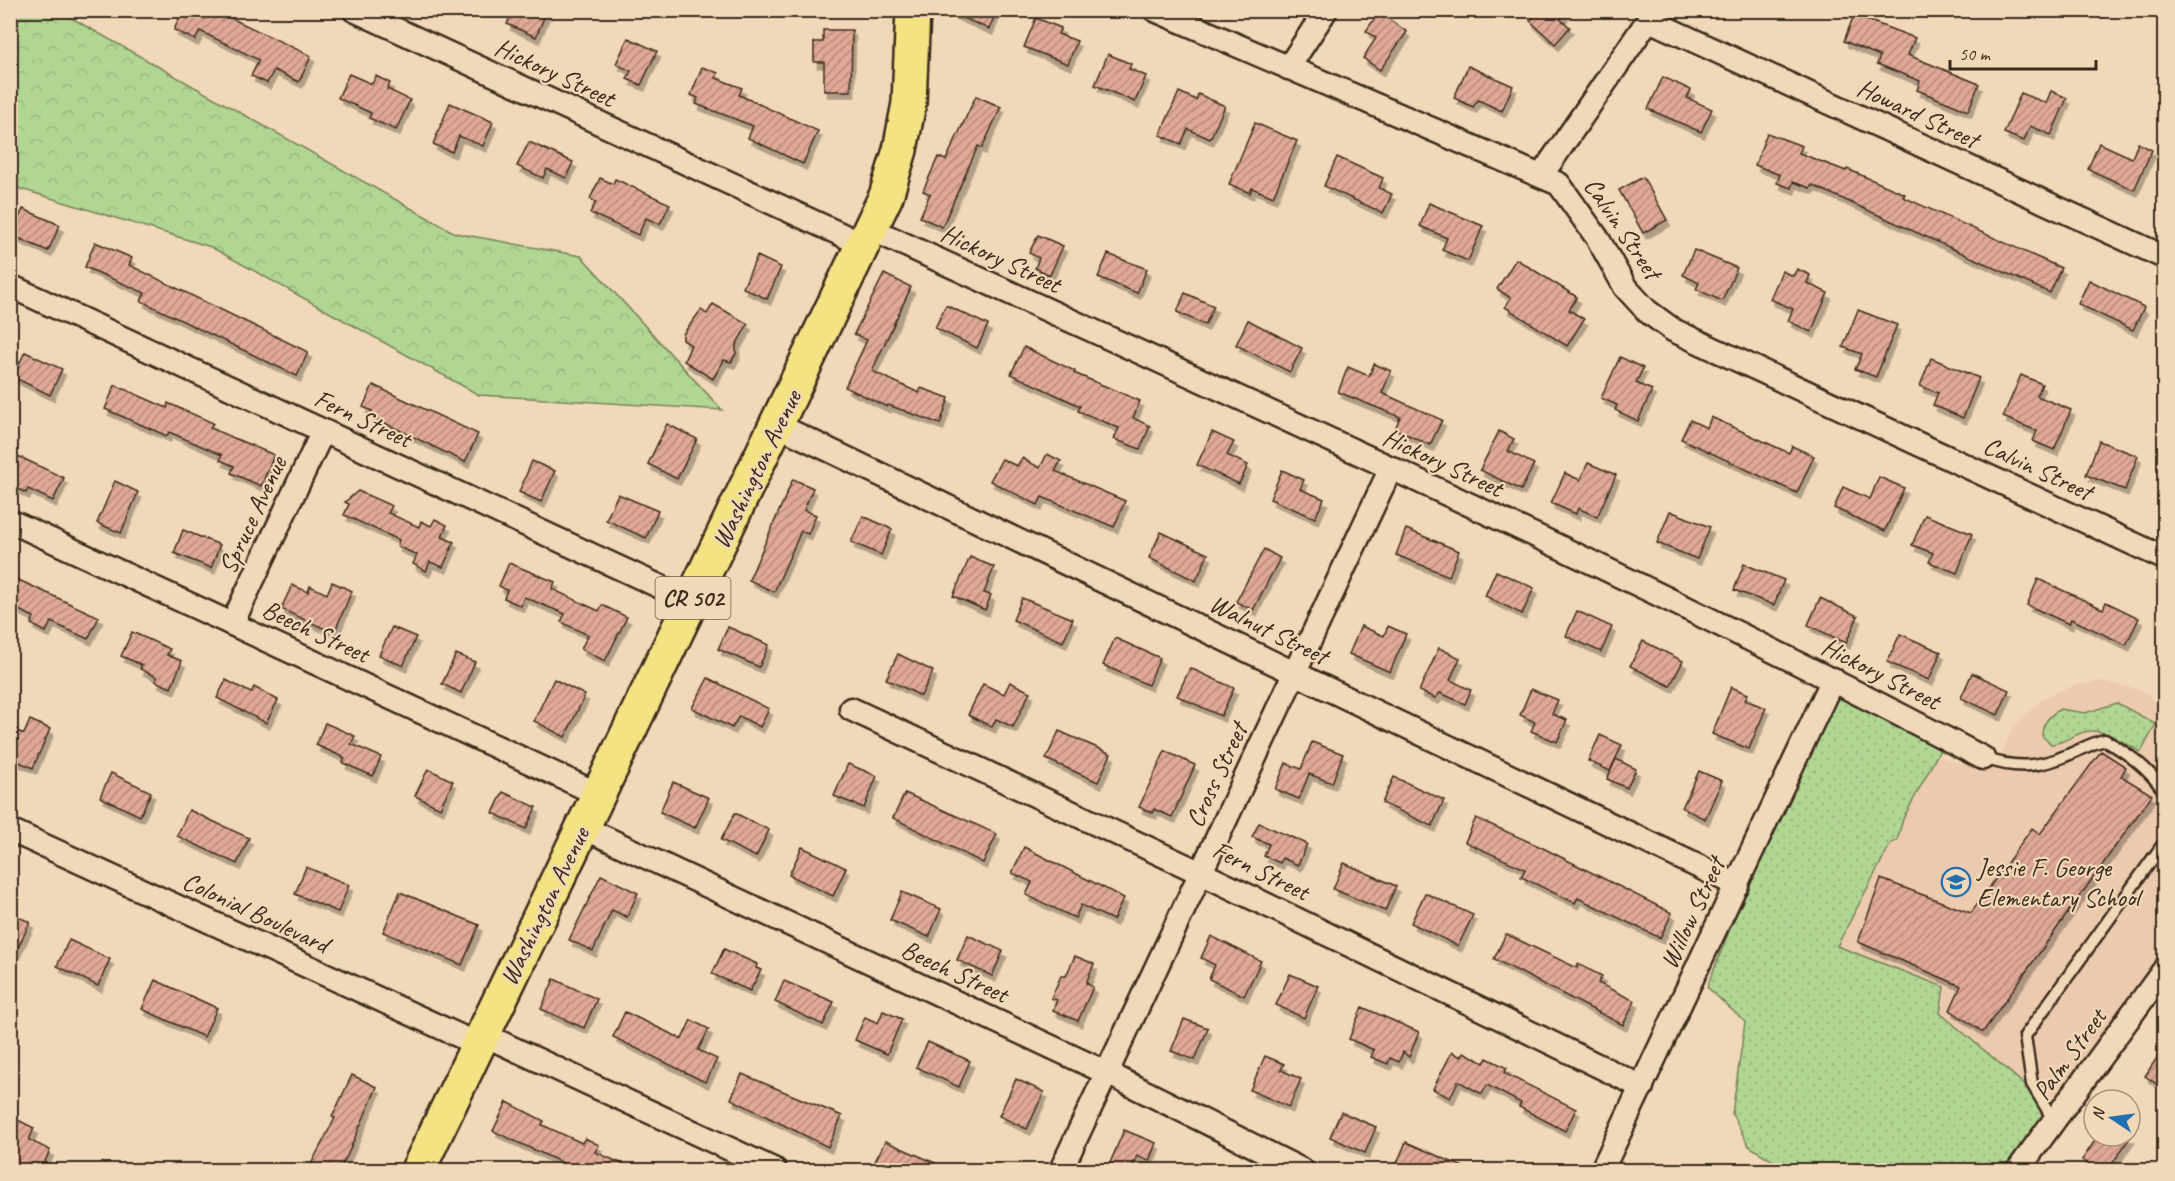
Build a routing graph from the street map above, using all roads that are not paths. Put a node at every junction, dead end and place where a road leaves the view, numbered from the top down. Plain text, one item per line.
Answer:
1 (354, 10) edge
2 (913, 10) edge
3 (1155, 10) edge
4 (1326, 10) edge
5 (1652, 15) edge
6 (1288, 68) junction
7 (1541, 176) junction
8 (868, 237) junction
9 (2164, 257) edge
10 (10, 286) edge
11 (777, 424) junction
12 (323, 431) junction
13 (1391, 468) junction
14 (10, 521) edge
15 (2164, 558) edge
16 (692, 602) junction
17 (232, 624) junction
18 (1295, 673) junction
19 (1833, 679) junction
20 (851, 709) dead end
21 (1983, 758) joint
22 (2164, 791) edge
23 (598, 794) junction
24 (582, 827) junction
25 (10, 830) edge
26 (2164, 843) edge
27 (1201, 873) junction
28 (1737, 885) junction
29 (2164, 970) edge
30 (480, 1039) junction
31 (1107, 1073) junction
32 (1642, 1087) junction
33 (2054, 1122) junction
34 (418, 1170) edge
35 (775, 1170) edge
36 (1061, 1170) edge
37 (1302, 1170) edge
38 (1602, 1170) edge
39 (2018, 1170) edge

1 - 8 street, Hickory Street
2 - 8 main road, Washington Avenue / CR 502
3 - 6 street, Calvin Street
4 - 6 street
5 - 7 street
5 - 9 street, Howard Street
6 - 7 street, Calvin Street
7 - 15 street, Calvin Street
8 - 11 main road, Washington Avenue / CR 502
8 - 13 street, Hickory Street
10 - 12 street, Fern Street
11 - 16 main road, Washington Avenue / CR 502
11 - 18 street, Walnut Street
12 - 16 street, Fern Street
12 - 17 street, Spruce Avenue
13 - 18 street, Cross Street
13 - 19 street, Hickory Street
14 - 17 street, Beech Street
16 - 23 main road, Washington Avenue / CR 502
17 - 23 street, Beech Street
18 - 27 street, Cross Street
18 - 28 street, Walnut Street
19 - 21 street, Hickory Street
19 - 28 street, Willow Street
20 - 27 street, Fern Street
21 - 22 lane
23 - 24 main road, Washington Avenue / CR 502
24 - 30 main road, Washington Avenue / CR 502
24 - 31 street, Beech Street
25 - 30 street, Colonial Boulevard
26 - 33 lane
27 - 31 street, Cross Street
27 - 32 street, Fern Street
28 - 32 street, Willow Street
29 - 33 street, Palm Street
30 - 34 main road, Washington Avenue / CR 502
30 - 35 street, Colonial Boulevard
31 - 36 street, Cross Street
31 - 37 street, Beech Street
32 - 38 street, Willow Street
33 - 39 street, Palm Street

